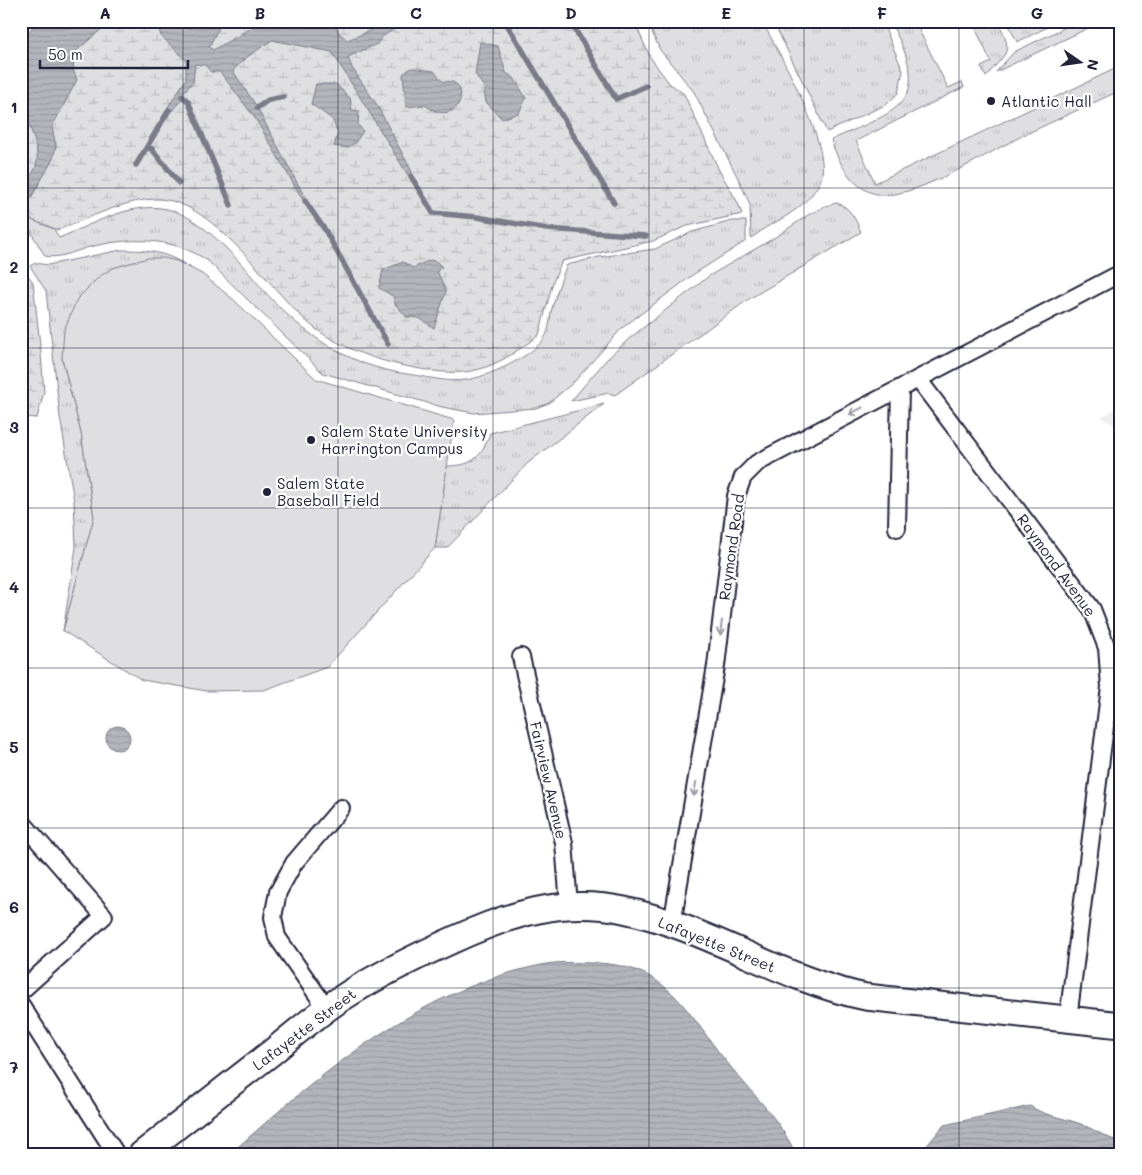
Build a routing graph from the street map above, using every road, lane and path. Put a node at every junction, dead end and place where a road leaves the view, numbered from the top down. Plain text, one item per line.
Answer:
1 (1121, 273) edge
2 (918, 379) junction
3 (900, 389) junction
4 (897, 528) dead end
5 (521, 657) dead end
6 (340, 808) dead end
7 (21, 821) edge
8 (569, 904) junction
9 (672, 924) junction
10 (21, 991) edge
11 (21, 1005) edge
12 (327, 1008) junction
13 (1068, 1019) junction
14 (1121, 1025) edge
15 (116, 1154) edge
16 (142, 1154) edge

1 - 2 street, Raymond Road
2 - 3 street, Raymond Road
2 - 13 street, Raymond Avenue
3 - 4 street
3 -> 9 street, Raymond Road
5 - 8 street, Fairview Avenue
6 - 12 street
7 - 10 street
8 - 9 main road, Lafayette Street
8 - 12 main road, Lafayette Street
9 - 13 main road, Lafayette Street
11 - 15 street
12 - 16 main road, Lafayette Street
13 - 14 main road, Lafayette Street

